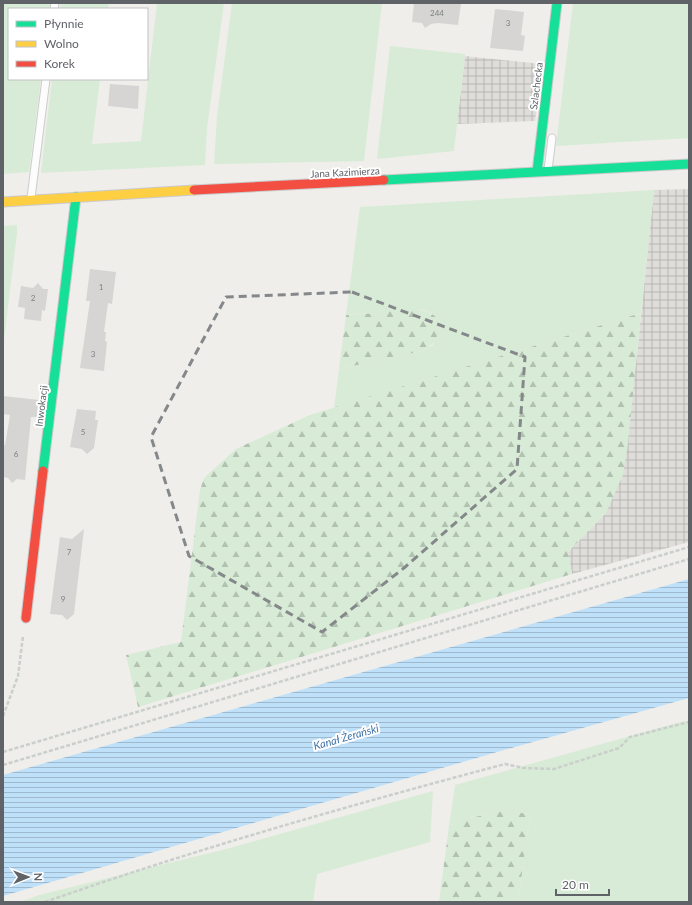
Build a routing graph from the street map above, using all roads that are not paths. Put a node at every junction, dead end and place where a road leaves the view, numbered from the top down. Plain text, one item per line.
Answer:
1 (556, 3) edge
2 (46, 80) edge
3 (552, 134) dead end
4 (689, 164) edge
5 (537, 172) junction
6 (548, 172) junction
7 (76, 197) junction
8 (31, 200) junction
9 (3, 202) edge
10 (26, 618) road end

1 - 5 main road, Szlachecka
2 - 8 lane
3 - 6 lane
4 - 6 main road, Jana Kazimierza
5 - 6 main road, Jana Kazimierza
5 - 7 main road, Jana Kazimierza
7 - 8 main road, Jana Kazimierza
7 - 10 main road, Inwokacji
8 - 9 main road, Jana Kazimierza

